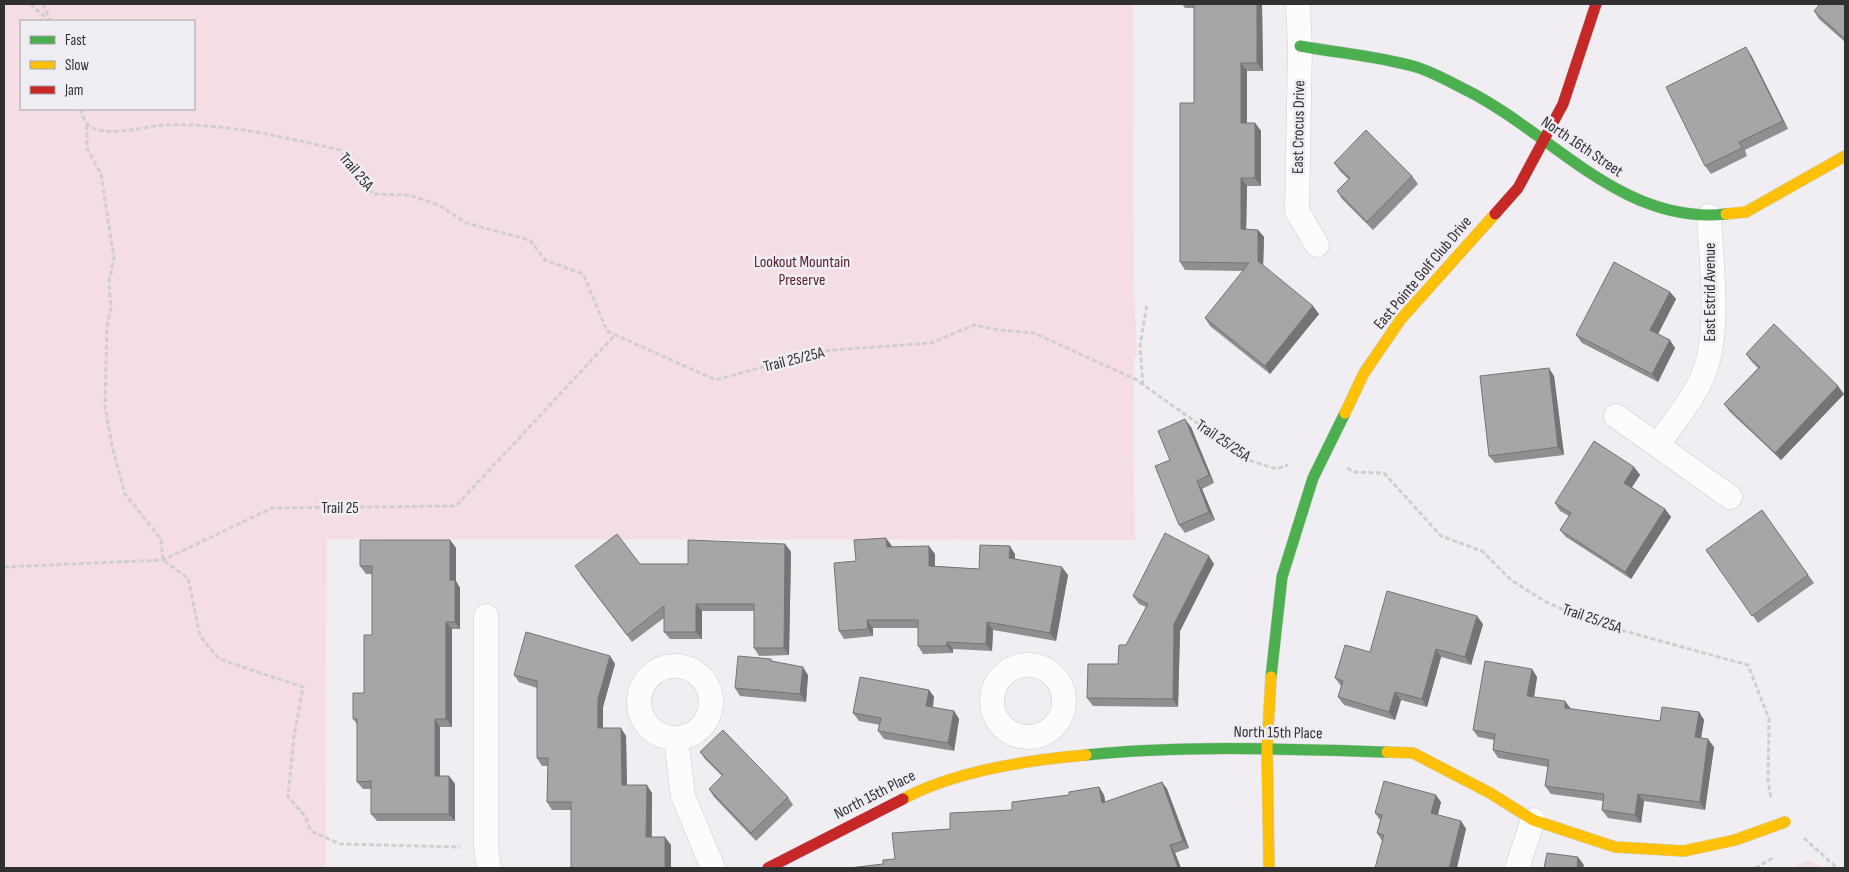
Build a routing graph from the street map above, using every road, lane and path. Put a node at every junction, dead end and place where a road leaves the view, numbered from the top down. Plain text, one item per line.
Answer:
1 (30, 4) edge
2 (43, 4) edge
3 (1298, 4) edge
4 (1596, 4) edge
5 (49, 20) edge
6 (50, 20) edge
7 (1300, 46) junction
8 (80, 110) edge
9 (88, 125) junction
10 (1544, 140) junction
11 (1845, 156) edge
12 (1708, 216) junction
13 (1317, 245) dead end
14 (1147, 304) dead end
15 (614, 336) junction
16 (1143, 385) junction
17 (1616, 416) dead end
18 (1658, 445) junction
19 (1324, 454) junction
20 (1730, 497) dead end
21 (163, 560) junction
22 (4, 567) edge
23 (486, 616) dead end
24 (676, 738) dead end
25 (1267, 748) junction
26 (1772, 799) dead end
27 (1533, 820) junction
28 (1785, 822) dead end
29 (1799, 834) dead end
30 (487, 858) edge
31 (713, 868) edge
32 (768, 868) edge
33 (1269, 868) edge
34 (1517, 868) edge
35 (1837, 868) edge

1 - 5 path
2 - 6 path
3 - 7 street, East Crocus Drive
4 - 10 street, East Pointe Golf Club Drive
7 - 10 street, North 16th Street
7 - 13 street, East Crocus Drive
8 - 9 path
9 - 15 path, Trail 25A
9 - 21 path
10 - 12 street, North 16th Street
10 - 19 street, East Pointe Golf Club Drive
11 - 12 street, North 16th Street
12 - 18 street, East Estrid Avenue
14 - 16 path
15 - 16 path, Trail 25/25A
15 - 21 path, Trail 25
16 - 19 path, Trail 25/25A
17 - 18 street
18 - 20 street
19 - 25 street, East Pointe Golf Club Drive
19 - 26 path, Trail 25/25A
21 - 22 path, Trail 25
21 - 30 path
23 - 30 street
24 - 31 street
25 - 27 street, North 15th Place
25 - 32 street, North 15th Place
25 - 33 street, East Pointe Golf Club Drive
27 - 28 street, North 15th Place
27 - 34 street
29 - 35 path

